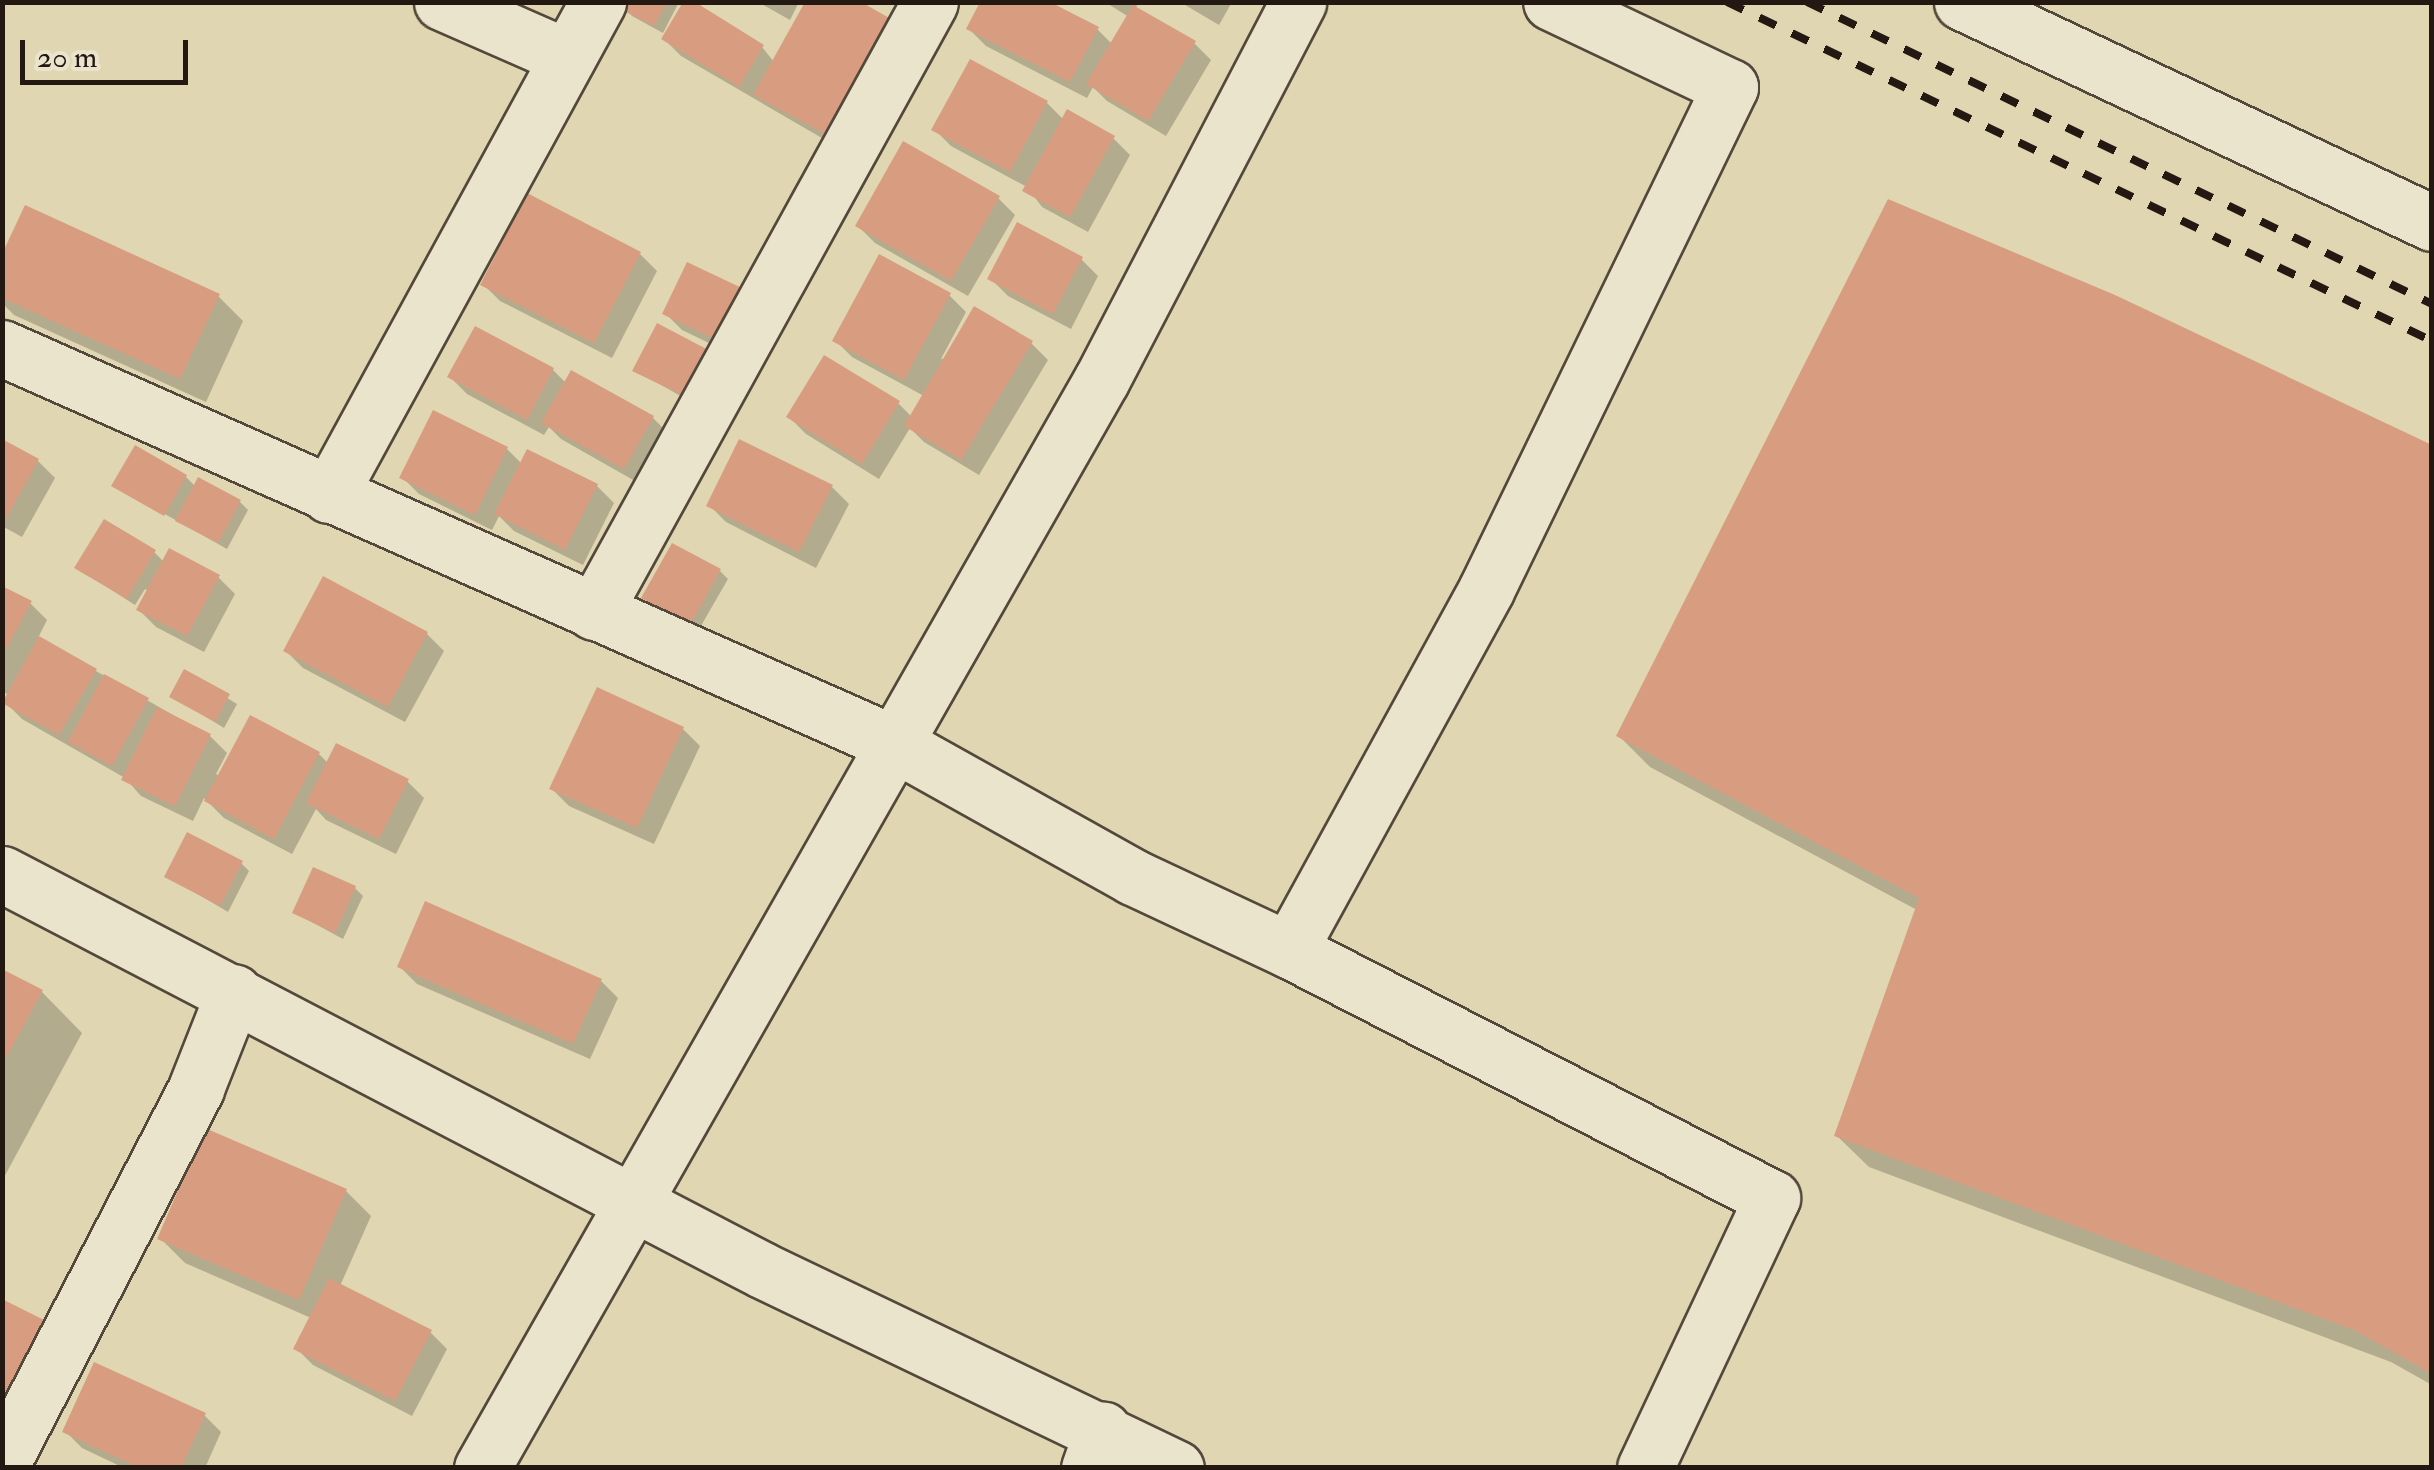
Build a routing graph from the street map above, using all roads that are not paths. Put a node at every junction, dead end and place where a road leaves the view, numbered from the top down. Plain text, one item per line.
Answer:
1 (442, 2) edge
2 (598, 2) edge
3 (930, 2) edge
4 (1298, 2) edge
5 (1551, 2) edge
6 (1962, 2) edge
7 (567, 57) junction
8 (2432, 223) edge
9 (2, 348) edge
10 (329, 494) junction
11 (594, 612) junction
12 (894, 744) junction
13 (2, 874) edge
14 (1289, 950) junction
15 (234, 992) junction
16 (632, 1199) junction
17 (1096, 1448) edge
18 (2, 1463) edge
19 (482, 1468) edge
20 (1176, 1468) edge
21 (1645, 1468) edge

1 - 7 street
2 - 7 street
3 - 11 street
4 - 12 street
5 - 14 street
6 - 8 street
7 - 10 street
9 - 10 street
10 - 11 street
11 - 12 street
12 - 14 street
12 - 16 street
13 - 15 street
14 - 21 street
15 - 16 street
15 - 18 street
16 - 17 street
16 - 19 street
17 - 20 street

